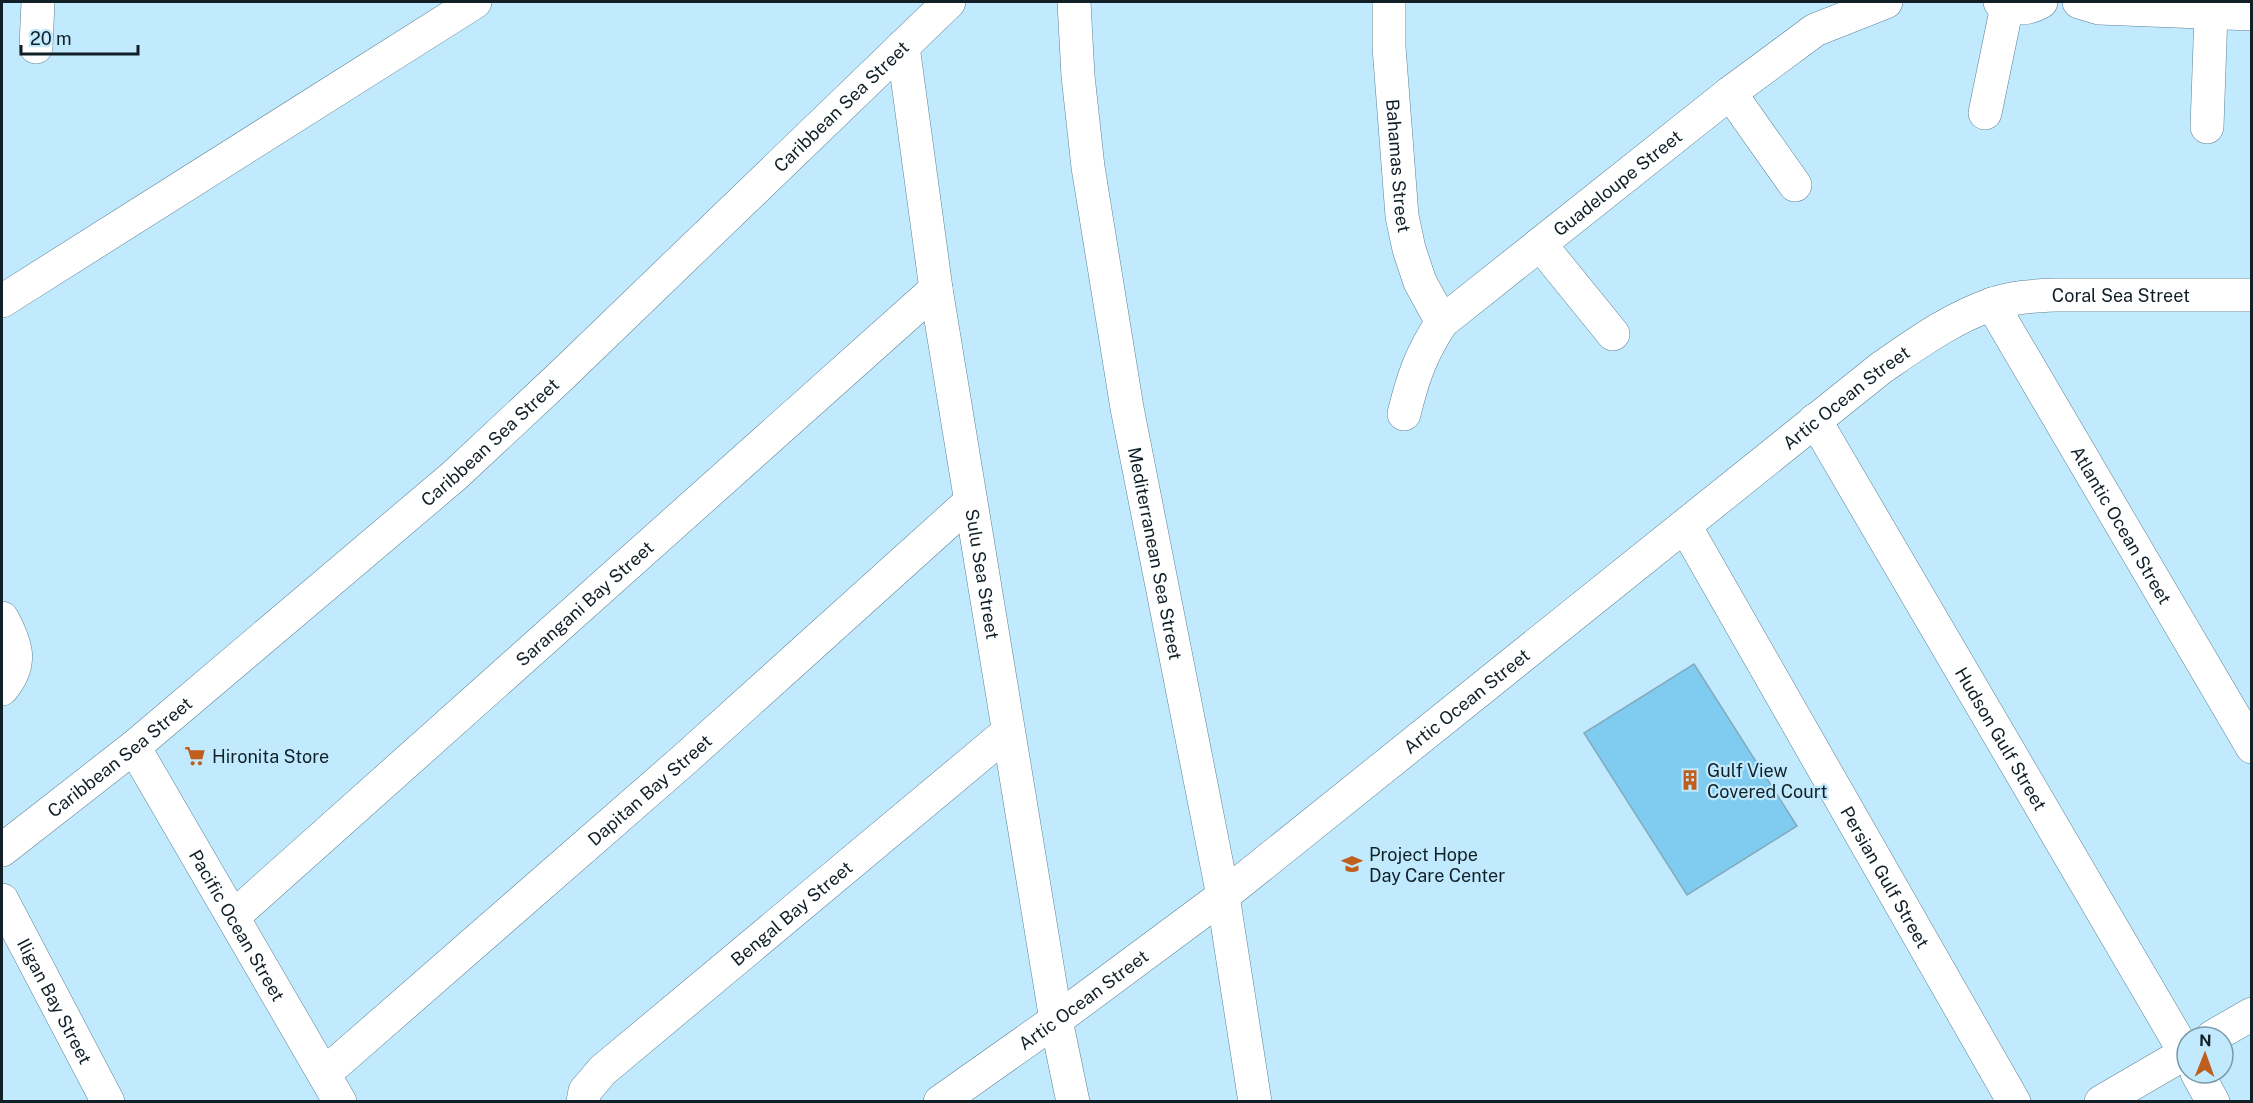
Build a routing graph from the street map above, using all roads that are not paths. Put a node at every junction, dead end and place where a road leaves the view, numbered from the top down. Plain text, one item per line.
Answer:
1 (38, 2) edge
2 (475, 2) edge
3 (949, 2) edge
4 (1074, 2) edge
5 (1389, 2) edge
6 (1886, 2) edge
7 (2041, 2) edge
8 (2079, 2) edge
9 (2003, 4) edge
10 (2211, 14) junction
11 (2252, 14) edge
12 (903, 46) junction
13 (36, 47) dead end
14 (1730, 93) junction
15 (1985, 113) dead end
16 (2207, 127) dead end
17 (1795, 185) dead end
18 (1540, 244) junction
19 (936, 289) junction
20 (2251, 297) edge
21 (2, 301) edge
22 (1992, 304) junction
23 (1442, 322) junction
24 (1613, 334) dead end
25 (1404, 414) dead end
26 (1815, 420) junction
27 (970, 502) junction
28 (1685, 526) junction
29 (2, 618) edge
30 (2, 689) edge
31 (1008, 732) junction
32 (134, 747) junction
33 (2252, 747) edge
34 (2, 850) edge
35 (1223, 896) junction
36 (2, 900) edge
37 (233, 918) junction
38 (2252, 1014) edge
39 (1056, 1020) junction
40 (2177, 1025) edge
41 (2235, 1026) edge
42 (2175, 1064) edge
43 (324, 1074) junction
44 (2207, 1085) edge
45 (108, 1101) edge
46 (340, 1101) edge
47 (583, 1101) edge
48 (940, 1101) edge
49 (1073, 1101) edge
50 (1255, 1101) edge
51 (2014, 1101) edge
52 (2101, 1101) edge
53 (2213, 1101) edge

1 - 13 street
2 - 21 street
3 - 12 street, Caribbean Sea Street
4 - 35 street, Mediterranean Sea Street
5 - 23 street, Bahamas Street
6 - 14 street, Guadeloupe Street
7 - 9 street
8 - 10 street
9 - 15 street
10 - 11 street
10 - 16 street
12 - 19 street, Sulu Sea Street
12 - 32 street, Caribbean Sea Street
14 - 17 street
14 - 18 street, Guadeloupe Street
18 - 23 street, Guadeloupe Street
18 - 24 street
19 - 27 street, Sulu Sea Street
19 - 37 street, Sarangani Bay Street
20 - 22 street, Coral Sea Street
22 - 26 street, Artic Ocean Street
22 - 33 street, Atlantic Ocean Street
23 - 25 street, Guadeloupe Street
26 - 28 street, Artic Ocean Street
26 - 40 street, Hudson Gulf Street
27 - 31 street, Sulu Sea Street
27 - 43 street, Dapitan Bay Street
28 - 35 street, Artic Ocean Street
28 - 51 street, Persian Gulf Street
29 - 30 street
31 - 39 street, Sulu Sea Street
31 - 47 street, Bengal Bay Street
32 - 34 street, Caribbean Sea Street
32 - 37 street, Pacific Ocean Street
35 - 39 street, Artic Ocean Street
35 - 50 street, Mediterranean Sea Street
36 - 45 street, Iligan Bay Street
37 - 43 street, Pacific Ocean Street
38 - 41 street
39 - 48 street, Artic Ocean Street
39 - 49 street, Sulu Sea Street
42 - 52 street
43 - 46 street, Pacific Ocean Street
44 - 53 street, Hudson Gulf Street

